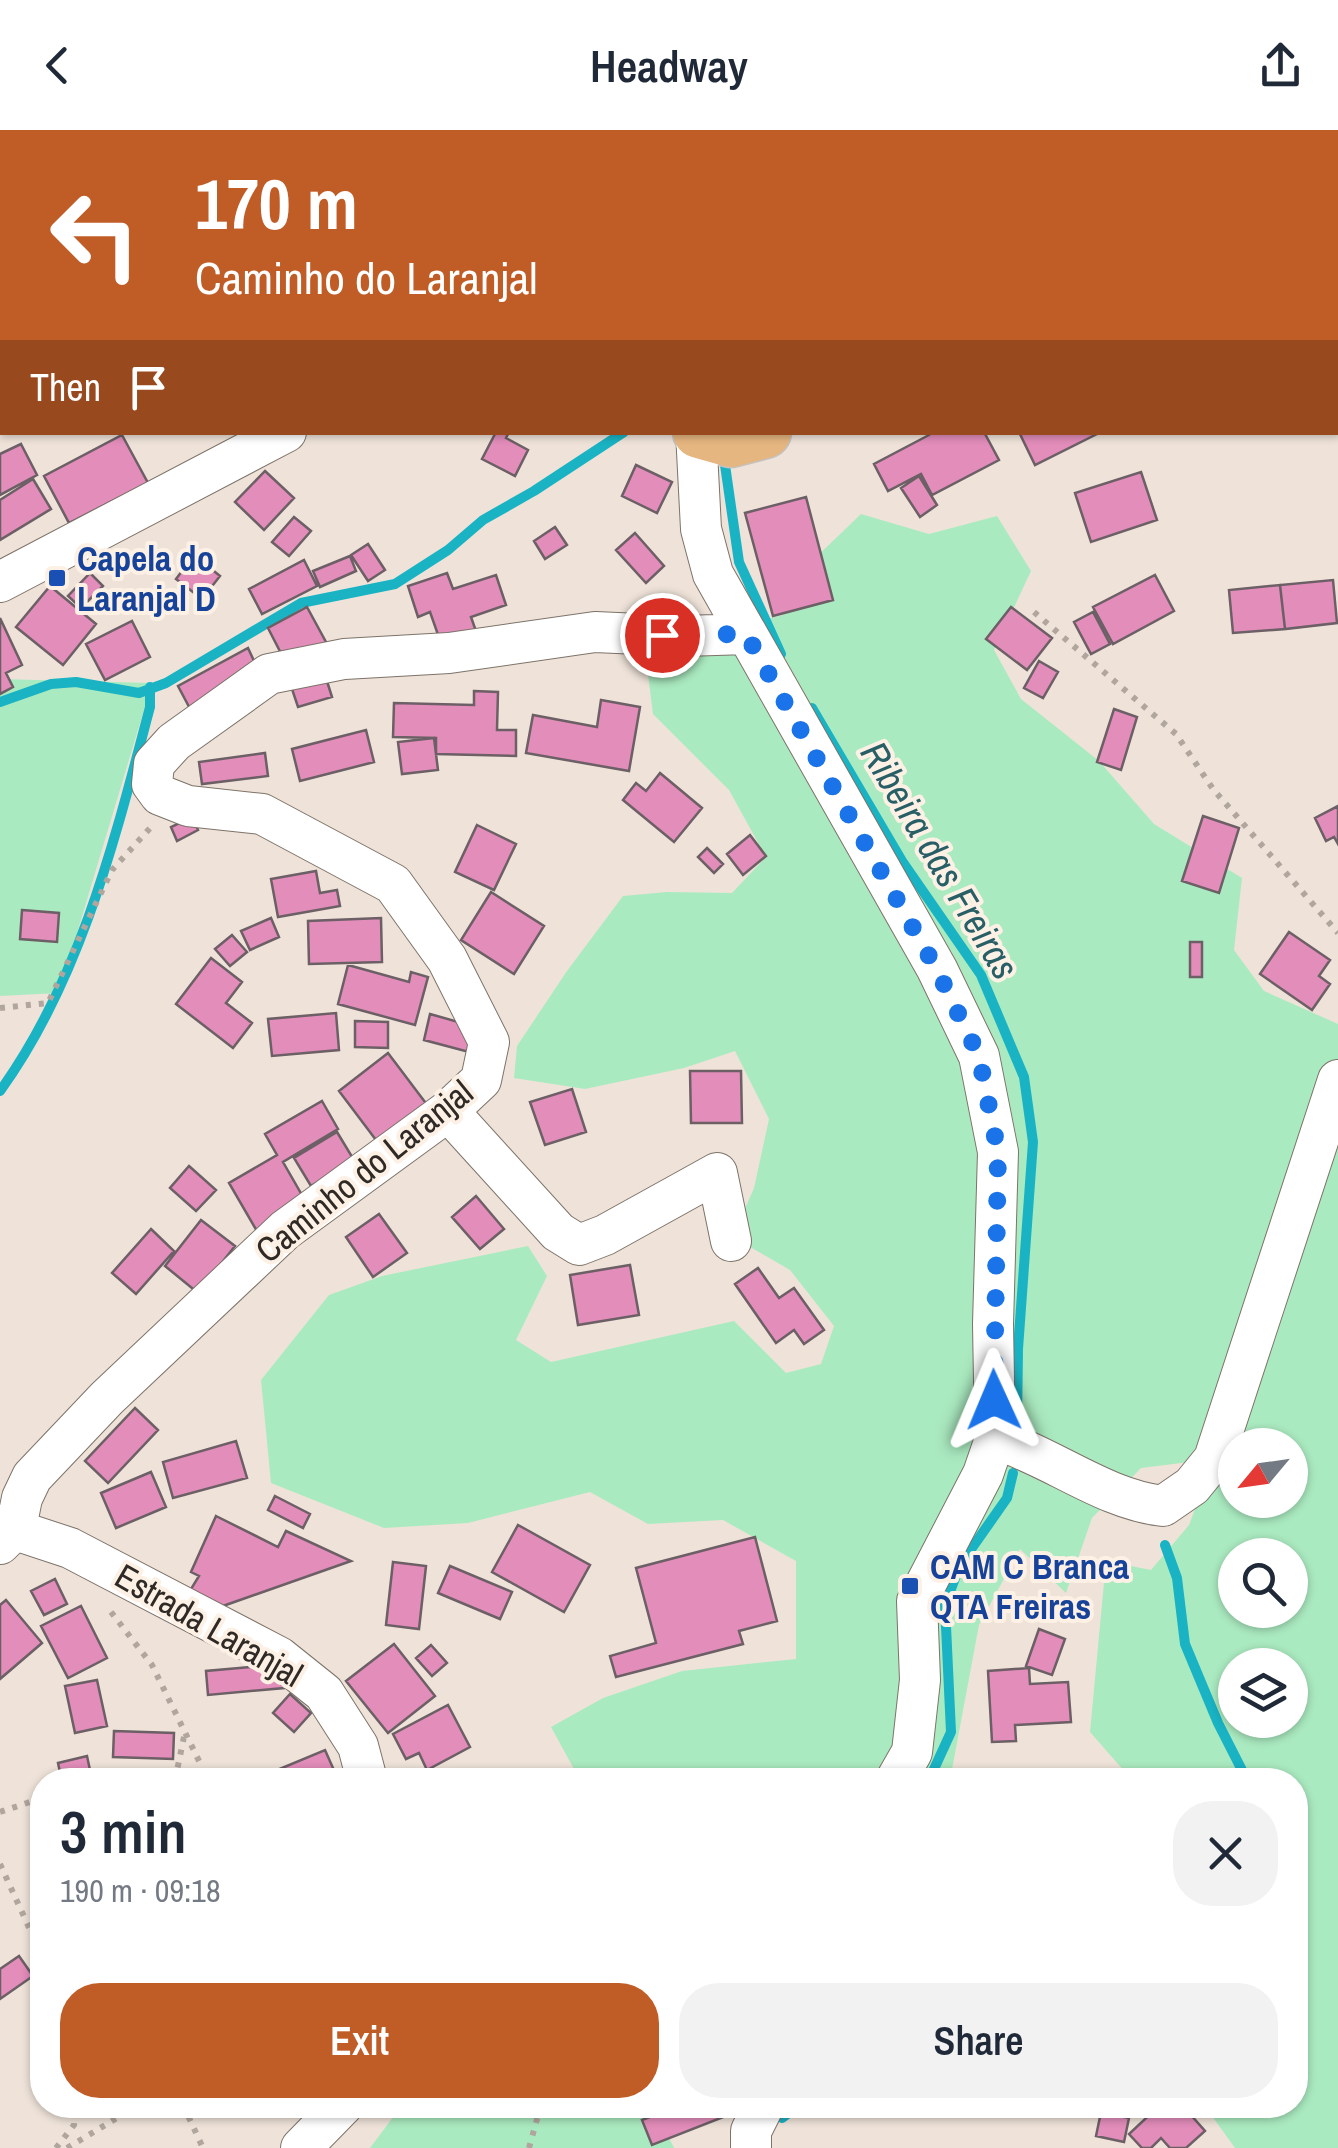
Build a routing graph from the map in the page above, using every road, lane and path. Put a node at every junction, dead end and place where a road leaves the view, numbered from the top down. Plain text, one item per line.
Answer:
1 (280, 435) edge
2 (698, 435) edge
3 (709, 435) edge
4 (754, 435) edge
5 (0, 582) edge
6 (1034, 612) dead end
7 (746, 634) junction
8 (181, 804) junction
9 (1338, 933) edge
10 (0, 1008) edge
11 (1338, 1080) edge
12 (448, 1111) junction
13 (731, 1241) dead end
14 (1011, 1444) junction
15 (5, 1532) edge
16 (105, 1604) dead end
17 (185, 1732) junction
18 (178, 1768) edge
19 (202, 1768) edge
20 (364, 1768) edge
21 (903, 1768) edge
22 (30, 1802) edge
23 (0, 1812) edge
24 (0, 1864) edge
25 (30, 1930) edge
26 (74, 2118) edge
27 (117, 2118) edge
28 (189, 2118) edge
29 (330, 2118) edge
30 (537, 2118) edge
31 (758, 2118) edge
32 (56, 2148) edge
33 (68, 2148) edge
34 (204, 2148) edge
35 (301, 2148) edge
36 (529, 2148) edge
37 (751, 2148) edge

1 - 5 street
2 - 7 street
3 - 4 main road
6 - 9 path
7 - 8 street
7 - 14 street
8 - 10 path
8 - 12 street, Caminho do Laranjal
11 - 14 street
12 - 13 street
12 - 15 street, Caminho do Laranjal
14 - 21 street
15 - 20 street, Estrada Laranjal
16 - 17 path
17 - 18 path
17 - 19 path
22 - 23 path
24 - 25 path
26 - 32 path
27 - 33 path
28 - 34 path
29 - 35 street
30 - 36 path
31 - 37 street

